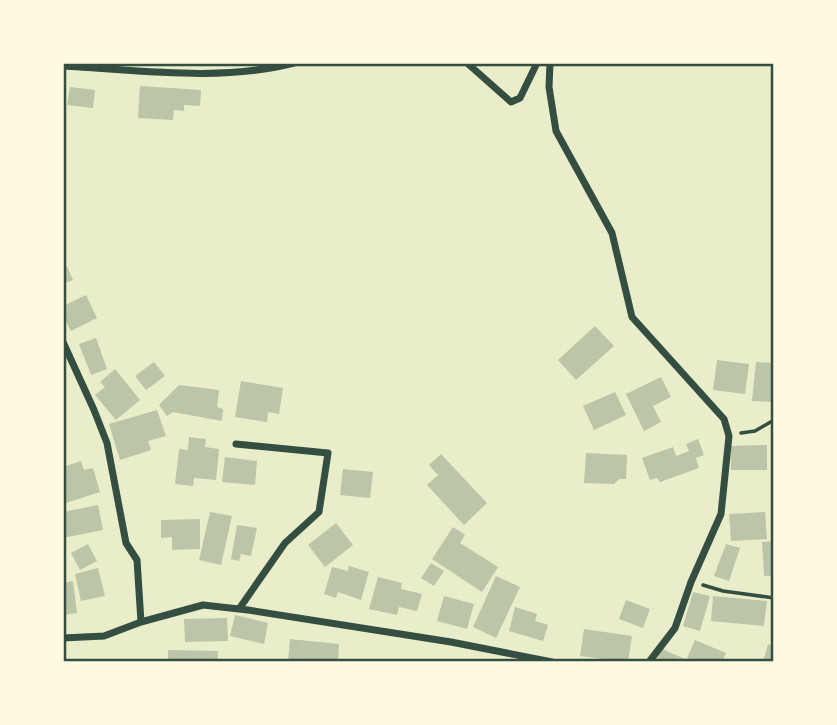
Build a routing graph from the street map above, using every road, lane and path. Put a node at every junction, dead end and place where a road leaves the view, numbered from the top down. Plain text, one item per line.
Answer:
1 (294, 63) edge
2 (467, 63) edge
3 (537, 63) edge
4 (550, 63) edge
5 (63, 66) edge
6 (63, 342) edge
7 (774, 420) edge
8 (729, 436) junction
9 (236, 444) dead end
10 (691, 582) junction
11 (774, 598) edge
12 (239, 609) junction
13 (141, 622) junction
14 (63, 638) edge
15 (552, 662) edge
16 (649, 662) edge

1 - 5 street
2 - 3 street
4 - 8 street
6 - 13 street
7 - 8 path
8 - 10 street
9 - 12 street
10 - 11 path
10 - 16 street
12 - 13 street
12 - 15 street
13 - 14 street

